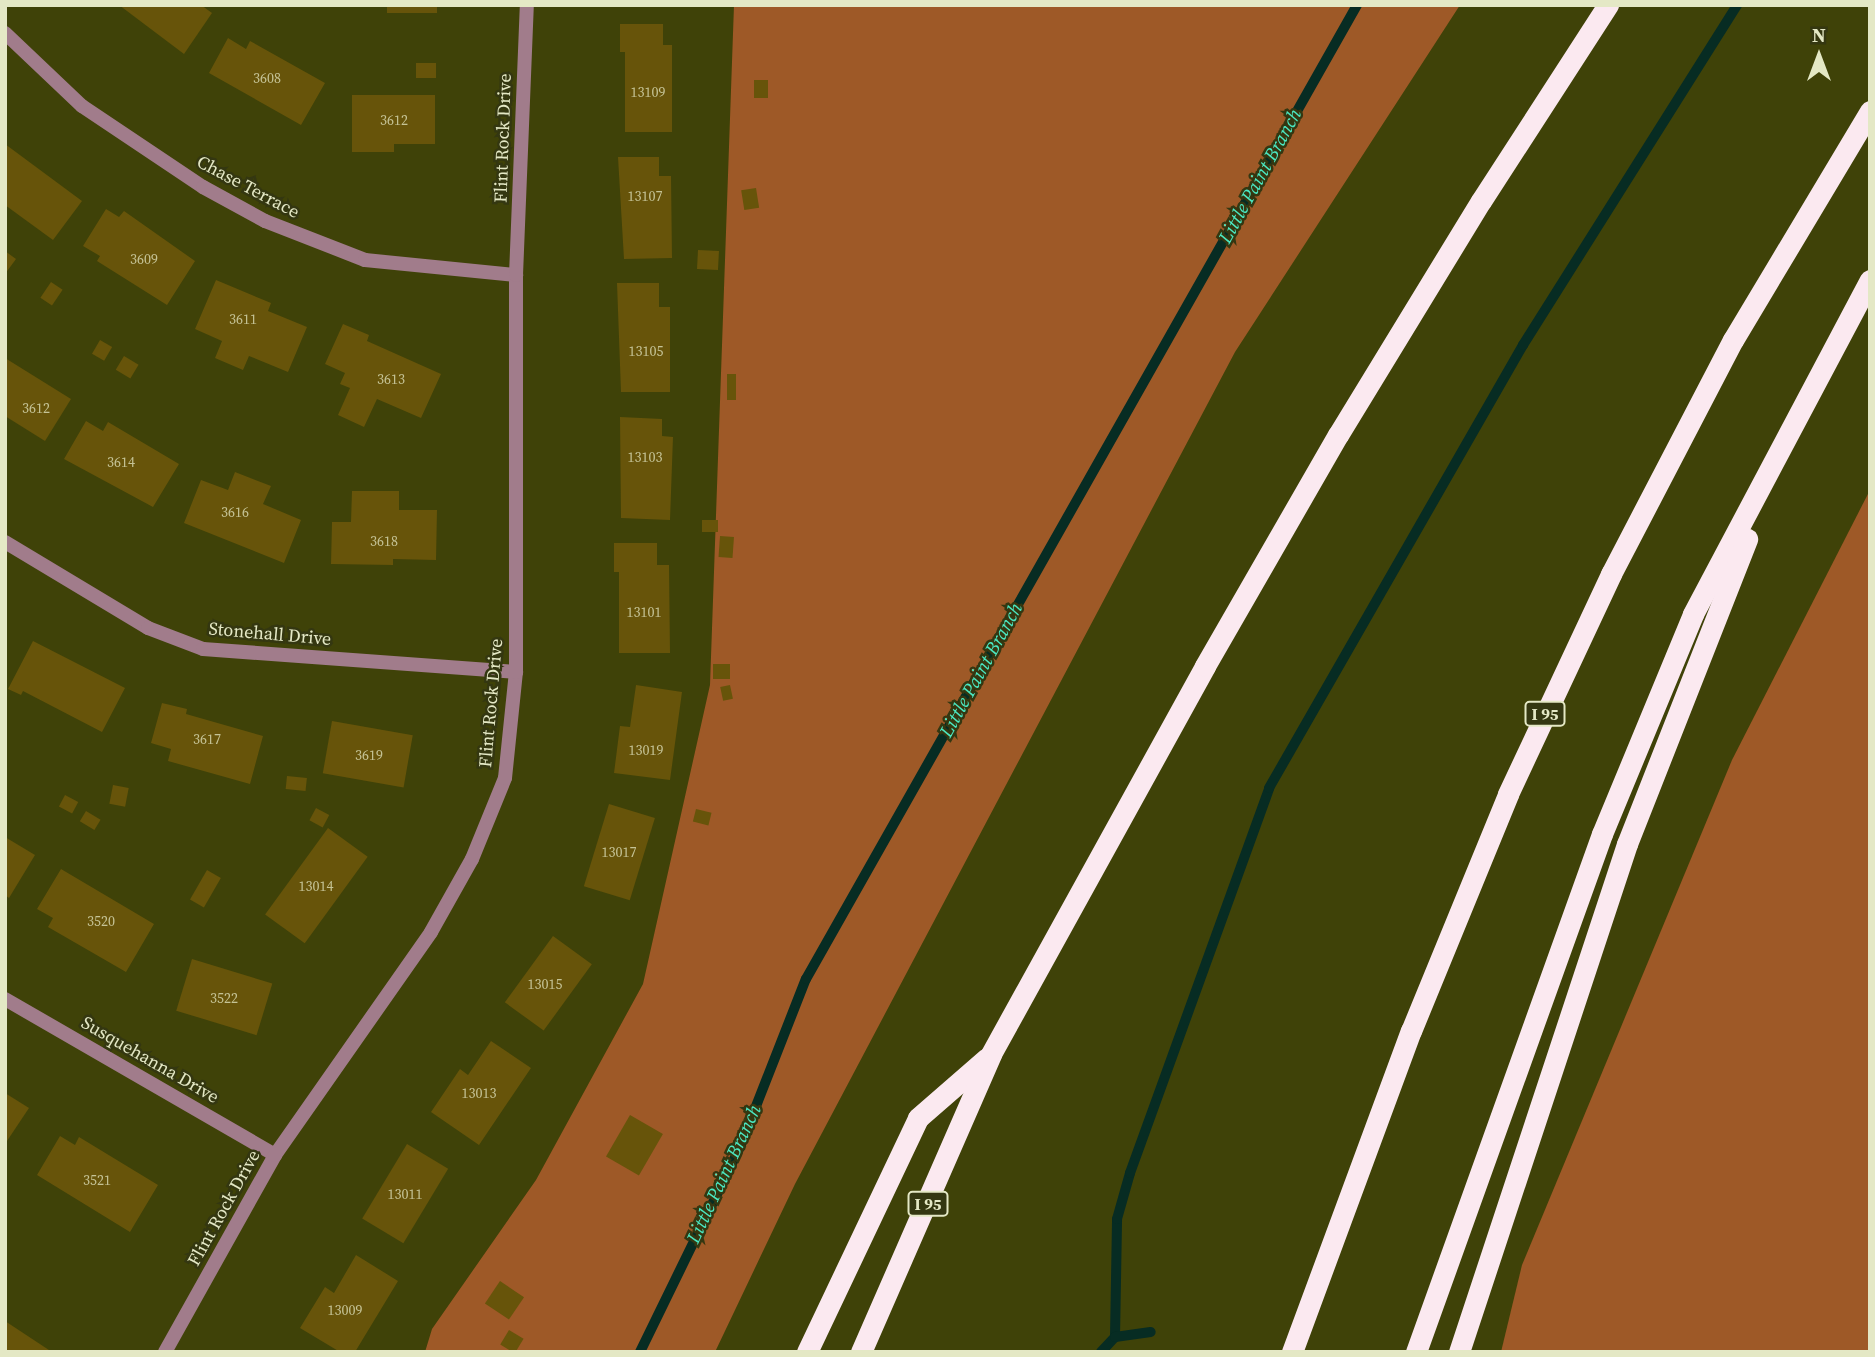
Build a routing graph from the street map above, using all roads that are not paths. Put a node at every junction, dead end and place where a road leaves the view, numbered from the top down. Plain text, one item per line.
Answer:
1 (527, 5) edge
2 (1608, 5) edge
3 (5, 33) edge
4 (1870, 111) edge
5 (516, 275) junction
6 (1870, 280) edge
7 (1814, 384) junction
8 (5, 542) edge
9 (516, 672) junction
10 (5, 999) edge
11 (991, 1054) junction
12 (275, 1155) junction
13 (165, 1352) edge
14 (807, 1352) edge
15 (861, 1352) edge
16 (1292, 1352) edge
17 (1416, 1352) edge
18 (1459, 1352) edge

1 - 5 street, Flint Rock Drive
2 - 11 highway, I 95
3 - 5 street, Chase Terrace
4 - 16 highway, I 95
5 - 9 street, Flint Rock Drive
6 - 7 highway
7 - 17 highway
7 - 18 highway
8 - 9 street, Stonehall Drive
9 - 12 street, Flint Rock Drive
10 - 12 street, Susquehanna Drive
11 - 14 highway
11 - 15 highway, I 95
12 - 13 street, Flint Rock Drive

